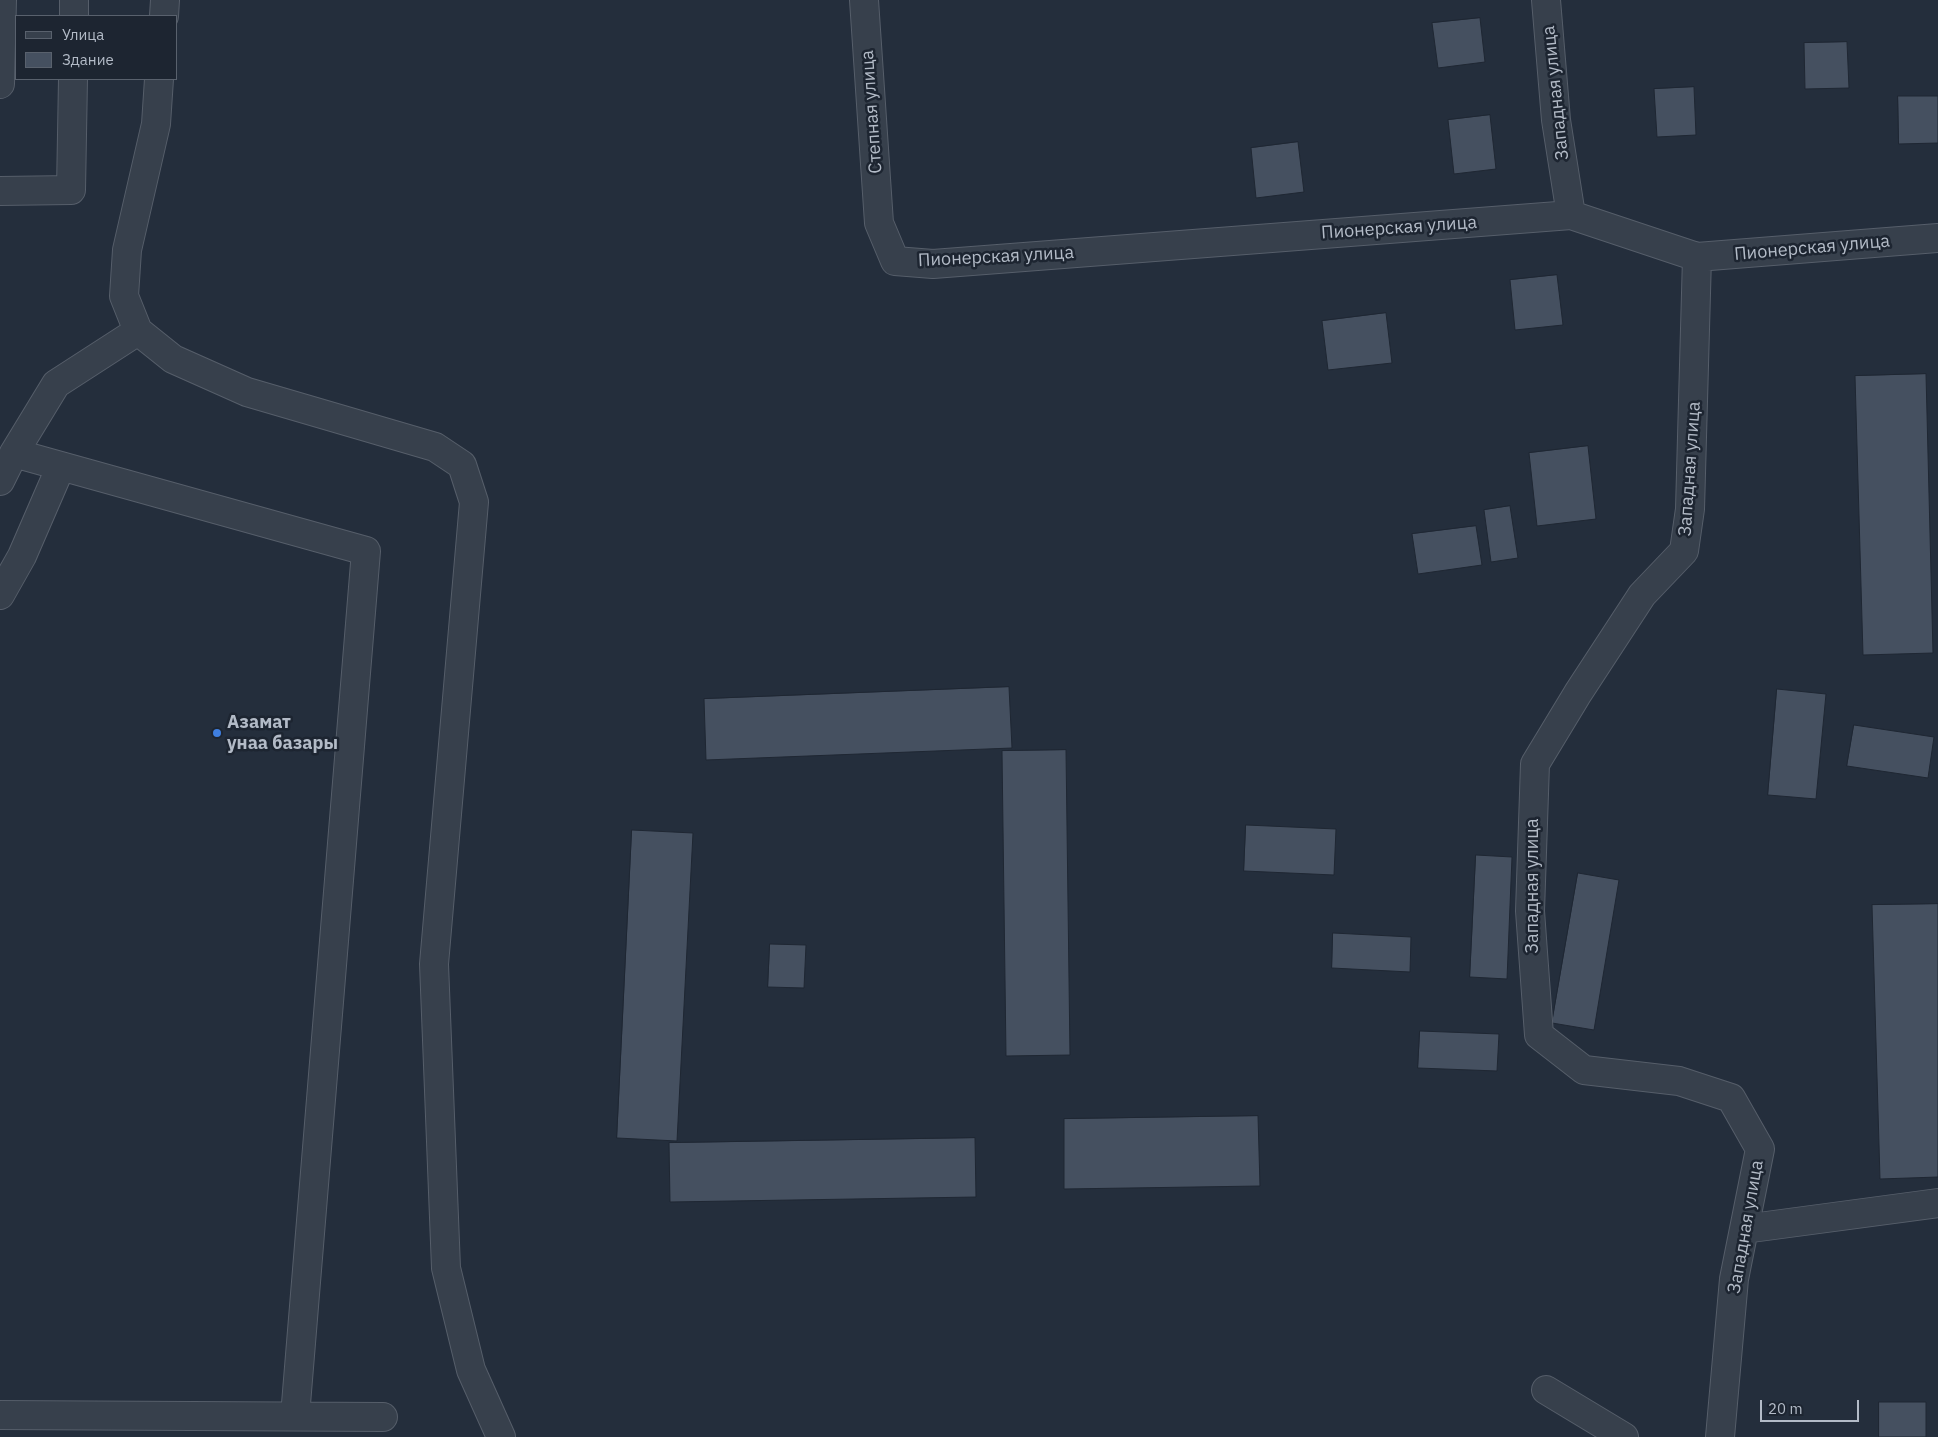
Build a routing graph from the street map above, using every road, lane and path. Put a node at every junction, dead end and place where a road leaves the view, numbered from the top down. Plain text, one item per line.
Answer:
1 (2, 0) edge
2 (74, 0) edge
3 (165, 0) edge
4 (864, 0) edge
5 (1546, 0) edge
6 (74, 15) edge
7 (164, 15) edge
8 (73, 80) edge
9 (159, 80) edge
10 (0, 84) edge
11 (0, 192) edge
12 (1571, 215) junction
13 (879, 223) joint
14 (1938, 238) edge
15 (1697, 257) junction
16 (138, 331) junction
17 (14, 453) junction
18 (61, 466) junction
19 (0, 481) edge
20 (0, 595) edge
21 (1938, 1203) edge
22 (1744, 1229) junction
23 (1546, 1390) dead end
24 (0, 1415) edge
25 (295, 1416) junction
26 (383, 1417) dead end
27 (501, 1437) edge
28 (1624, 1437) edge
29 (1720, 1437) edge

1 - 10 street
2 - 6 street
3 - 7 street
4 - 13 street, Степная улица
5 - 12 street, Западная улица
8 - 11 street
9 - 16 street
12 - 13 street, Пионерская улица
12 - 15 street, Пионерская улица
14 - 15 street, Пионерская улица
15 - 22 street, Западная улица
16 - 17 street
16 - 27 street
17 - 18 street
17 - 19 street
18 - 20 street
18 - 25 street
21 - 22 street
22 - 29 street, Западная улица
23 - 28 street
24 - 25 street
25 - 26 street

